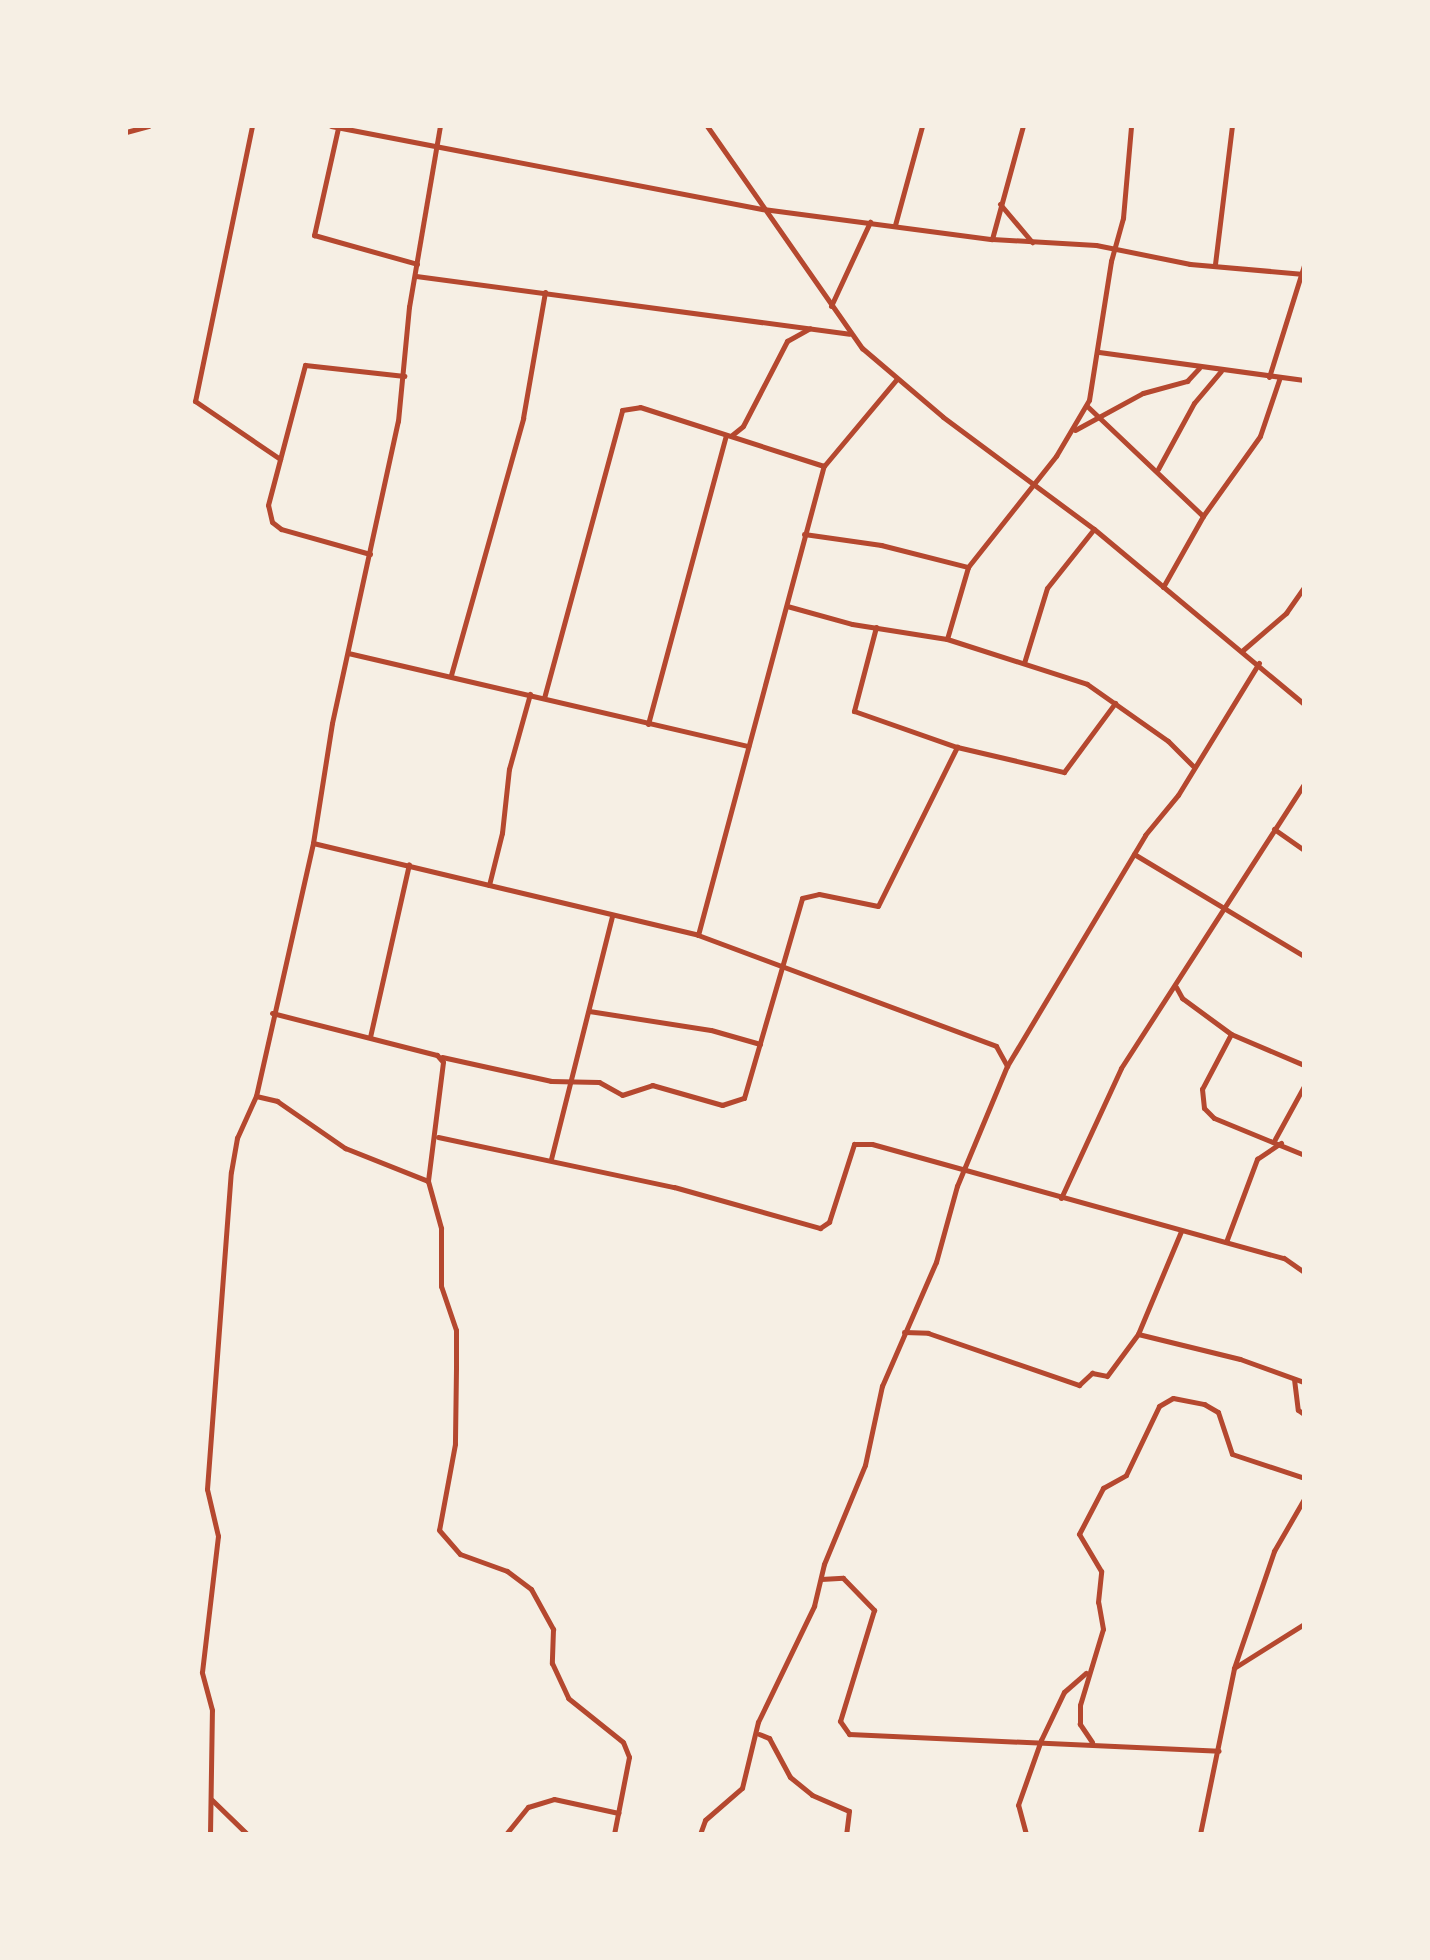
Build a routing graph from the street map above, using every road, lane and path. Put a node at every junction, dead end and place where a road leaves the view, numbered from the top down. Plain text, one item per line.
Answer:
1 (148, 126) edge
2 (252, 126) edge
3 (440, 126) edge
4 (707, 126) edge
5 (922, 126) edge
6 (1023, 126) edge
7 (1131, 126) edge
8 (1232, 126) edge
9 (335, 127) edge
10 (126, 132) edge
11 (436, 149) junction
12 (1000, 204) junction
13 (763, 209) junction
14 (870, 222) junction
15 (895, 225) junction
16 (992, 239) junction
17 (1033, 243) junction
18 (1116, 249) junction
19 (417, 264) junction
20 (1215, 264) junction
21 (1304, 265) edge
22 (1303, 274) edge
23 (416, 276) junction
24 (545, 292) junction
25 (830, 307) junction
26 (811, 327) junction
27 (850, 334) junction
28 (1099, 352) junction
29 (1199, 367) junction
30 (1222, 370) junction
31 (404, 376) junction
32 (1269, 377) junction
33 (1280, 377) junction
34 (896, 380) junction
35 (1304, 380) edge
36 (1087, 405) junction
37 (1098, 419) junction
38 (1074, 431) junction
39 (728, 435) junction
40 (280, 459) junction
41 (824, 466) junction
42 (1158, 469) junction
43 (1035, 483) junction
44 (1203, 516) junction
45 (1094, 529) junction
46 (804, 534) junction
47 (370, 554) junction
48 (968, 567) junction
49 (1163, 587) junction
50 (1304, 587) edge
51 (787, 606) junction
52 (876, 627) junction
53 (947, 639) junction
54 (1243, 650) junction
55 (348, 653) junction
56 (1024, 663) junction
57 (1259, 663) junction
58 (451, 675) junction
59 (530, 694) junction
60 (544, 698) junction
61 (1115, 703) junction
62 (1304, 704) edge
63 (648, 724) junction
64 (748, 746) junction
65 (957, 747) junction
66 (1193, 766) junction
67 (1304, 784) edge
68 (1274, 829) junction
69 (313, 843) junction
70 (1304, 850) edge
71 (1134, 854) junction
72 (409, 864) junction
73 (489, 885) junction
74 (1223, 908) junction
75 (612, 916) junction
76 (698, 935) junction
77 (1304, 956) edge
78 (779, 967) junction
79 (1176, 987) junction
80 (588, 1011) junction
81 (272, 1013) junction
82 (1231, 1034) junction
83 (370, 1037) junction
84 (760, 1044) junction
85 (441, 1057) junction
86 (1304, 1065) edge
87 (1007, 1066) junction
88 (567, 1081) junction
89 (1304, 1086) edge
90 (256, 1096) junction
91 (1262, 1134) junction
92 (438, 1137) junction
93 (1278, 1141) junction
94 (1262, 1152) junction
95 (1304, 1155) edge
96 (551, 1159) junction
97 (965, 1172) junction
98 (428, 1181) junction
99 (1061, 1198) junction
100 (1181, 1231) junction
101 (1226, 1242) junction
102 (1304, 1272) edge
103 (904, 1332) junction
104 (1138, 1334) junction
105 (1294, 1379) junction
106 (1304, 1382) edge
107 (1304, 1414) edge
108 (1304, 1478) edge
109 (1304, 1499) edge
110 (820, 1580) junction
111 (1304, 1624) edge
112 (1234, 1668) junction
113 (1087, 1672) junction
114 (759, 1734) junction
115 (1041, 1740) junction
116 (1092, 1742) junction
117 (1219, 1751) junction
118 (212, 1800) junction
119 (618, 1813) junction
120 (210, 1834) edge
121 (247, 1834) edge
122 (507, 1834) edge
123 (614, 1834) edge
124 (700, 1834) edge
125 (846, 1834) edge
126 (1026, 1834) edge
127 (1200, 1834) edge

1 - 10 street
2 - 40 street
3 - 11 street
4 - 13 street
5 - 15 street
6 - 12 street
7 - 18 street
8 - 20 street
9 - 11 street
9 - 19 street
11 - 13 street
11 - 19 street
12 - 16 street
12 - 17 street
13 - 14 street
13 - 25 street
14 - 15 street
14 - 25 street
15 - 16 street
16 - 17 street
17 - 18 street
18 - 20 street
18 - 28 street
19 - 23 street
20 - 22 street
21 - 22 street
22 - 32 street
23 - 24 street
23 - 31 street
24 - 26 street
24 - 58 street
25 - 27 street
26 - 27 street
26 - 39 street
27 - 34 street
28 - 29 street
28 - 36 street
29 - 30 street
29 - 37 street
30 - 32 street
30 - 42 street
31 - 40 street
31 - 47 street
32 - 33 street
33 - 35 street
33 - 44 street
34 - 41 street
34 - 43 street
36 - 37 street
36 - 38 street
37 - 38 street
37 - 42 street
38 - 43 street
39 - 41 street
39 - 60 street
39 - 63 street
40 - 47 street
41 - 46 street
42 - 44 street
43 - 45 street
43 - 48 street
44 - 49 street
45 - 49 street
45 - 56 street
46 - 48 street
46 - 51 street
47 - 55 street
48 - 53 street
49 - 54 street
50 - 54 street
51 - 52 street
51 - 64 street
52 - 53 street
52 - 65 street
53 - 56 street
54 - 57 street
55 - 58 street
55 - 69 street
56 - 61 street
57 - 62 street
57 - 66 street
58 - 59 street
59 - 60 street
59 - 73 street
60 - 63 street
61 - 65 street
61 - 66 street
63 - 64 street
64 - 76 street
65 - 78 street
66 - 71 street
67 - 68 street
68 - 70 street
68 - 74 street
69 - 72 street
69 - 81 street
71 - 74 street
71 - 87 street
72 - 73 street
72 - 83 street
73 - 75 street
74 - 77 street
74 - 79 street
75 - 76 street
75 - 80 street
76 - 78 street
78 - 84 street
78 - 87 street
79 - 82 street
79 - 99 street
80 - 84 street
80 - 88 street
81 - 83 street
81 - 90 street
82 - 86 street
82 - 91 street
83 - 85 street
84 - 88 street
85 - 88 street
85 - 92 street
87 - 97 street
88 - 96 street
89 - 93 street
90 - 98 street
90 - 118 street
91 - 93 street
91 - 94 street
92 - 96 street
92 - 98 street
93 - 94 street
93 - 95 street
94 - 101 street
96 - 97 street
97 - 99 street
97 - 103 street
98 - 119 street
99 - 100 street
100 - 101 street
100 - 104 street
101 - 102 street
103 - 104 street
103 - 110 street
104 - 105 street
105 - 106 street
105 - 107 street
108 - 113 street
109 - 112 street
110 - 114 street
110 - 115 street
111 - 112 street
112 - 117 street
113 - 115 street
113 - 116 street
114 - 124 street
114 - 125 street
115 - 116 street
115 - 126 street
116 - 117 street
117 - 127 street
118 - 120 street
118 - 121 street
119 - 122 street
119 - 123 street

